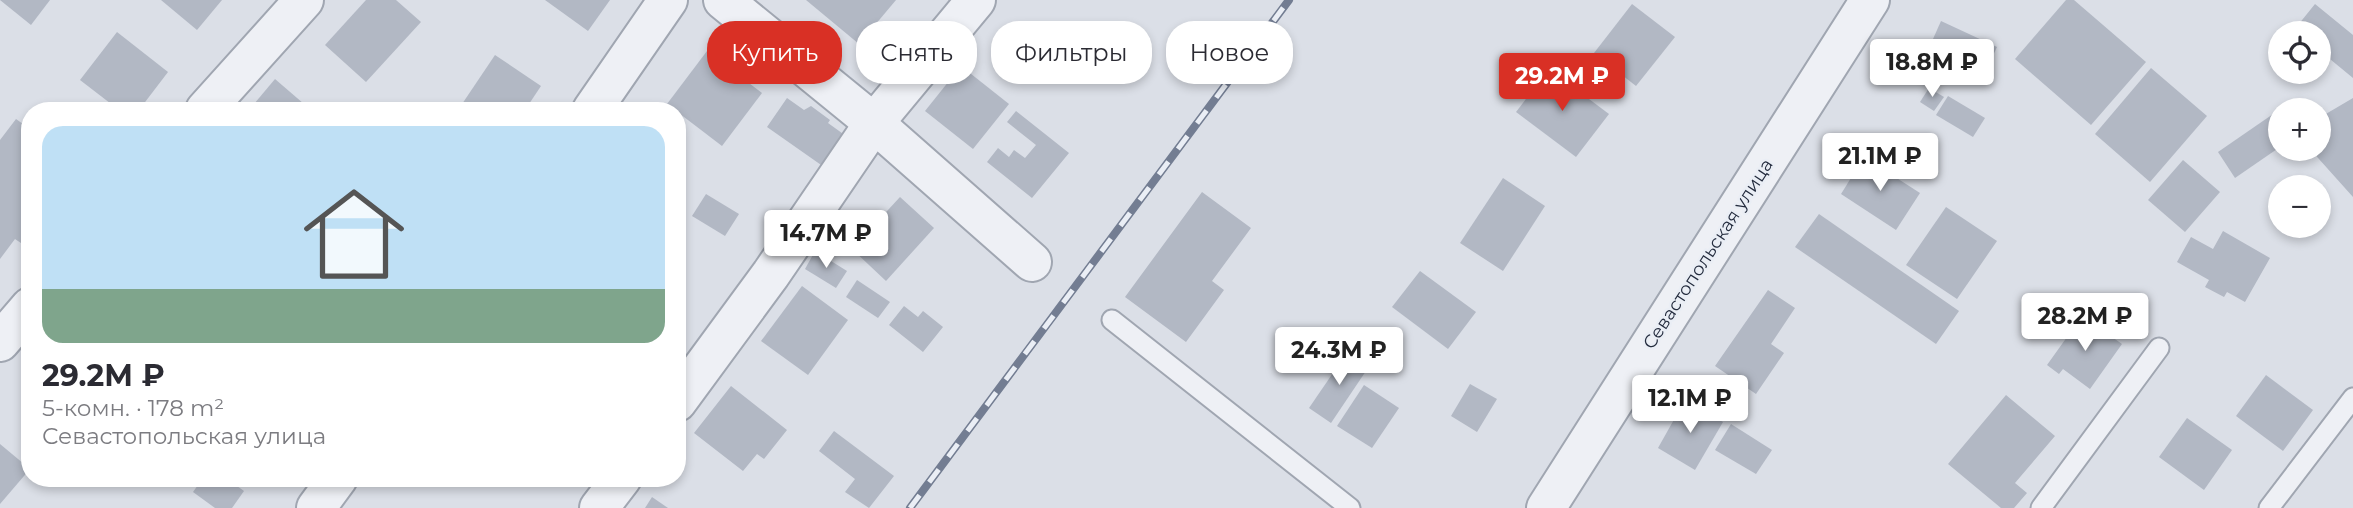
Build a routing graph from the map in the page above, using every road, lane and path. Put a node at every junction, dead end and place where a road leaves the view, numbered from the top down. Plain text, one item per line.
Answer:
1 (304, 0) edge
2 (668, 0) edge
3 (723, 0) edge
4 (976, 0) edge
5 (1870, 0) edge
6 (212, 102) edge
7 (598, 102) edge
8 (874, 123) junction
9 (1032, 262) dead end
10 (21, 318) edge
11 (1112, 320) dead end
12 (0, 342) edge
13 (2159, 348) dead end
14 (686, 390) edge
15 (2353, 398) edge
16 (331, 487) edge
17 (615, 487) edge
18 (316, 508) edge
19 (599, 508) edge
20 (1350, 508) edge
21 (1546, 508) edge
22 (2041, 508) edge
23 (2269, 508) edge

1 - 6 street
2 - 7 street
3 - 8 street
4 - 8 street
5 - 21 street, Севастопольская улица
8 - 9 street
8 - 14 street
10 - 12 street
11 - 20 lane
13 - 22 lane
15 - 23 lane
16 - 18 street
17 - 19 street

